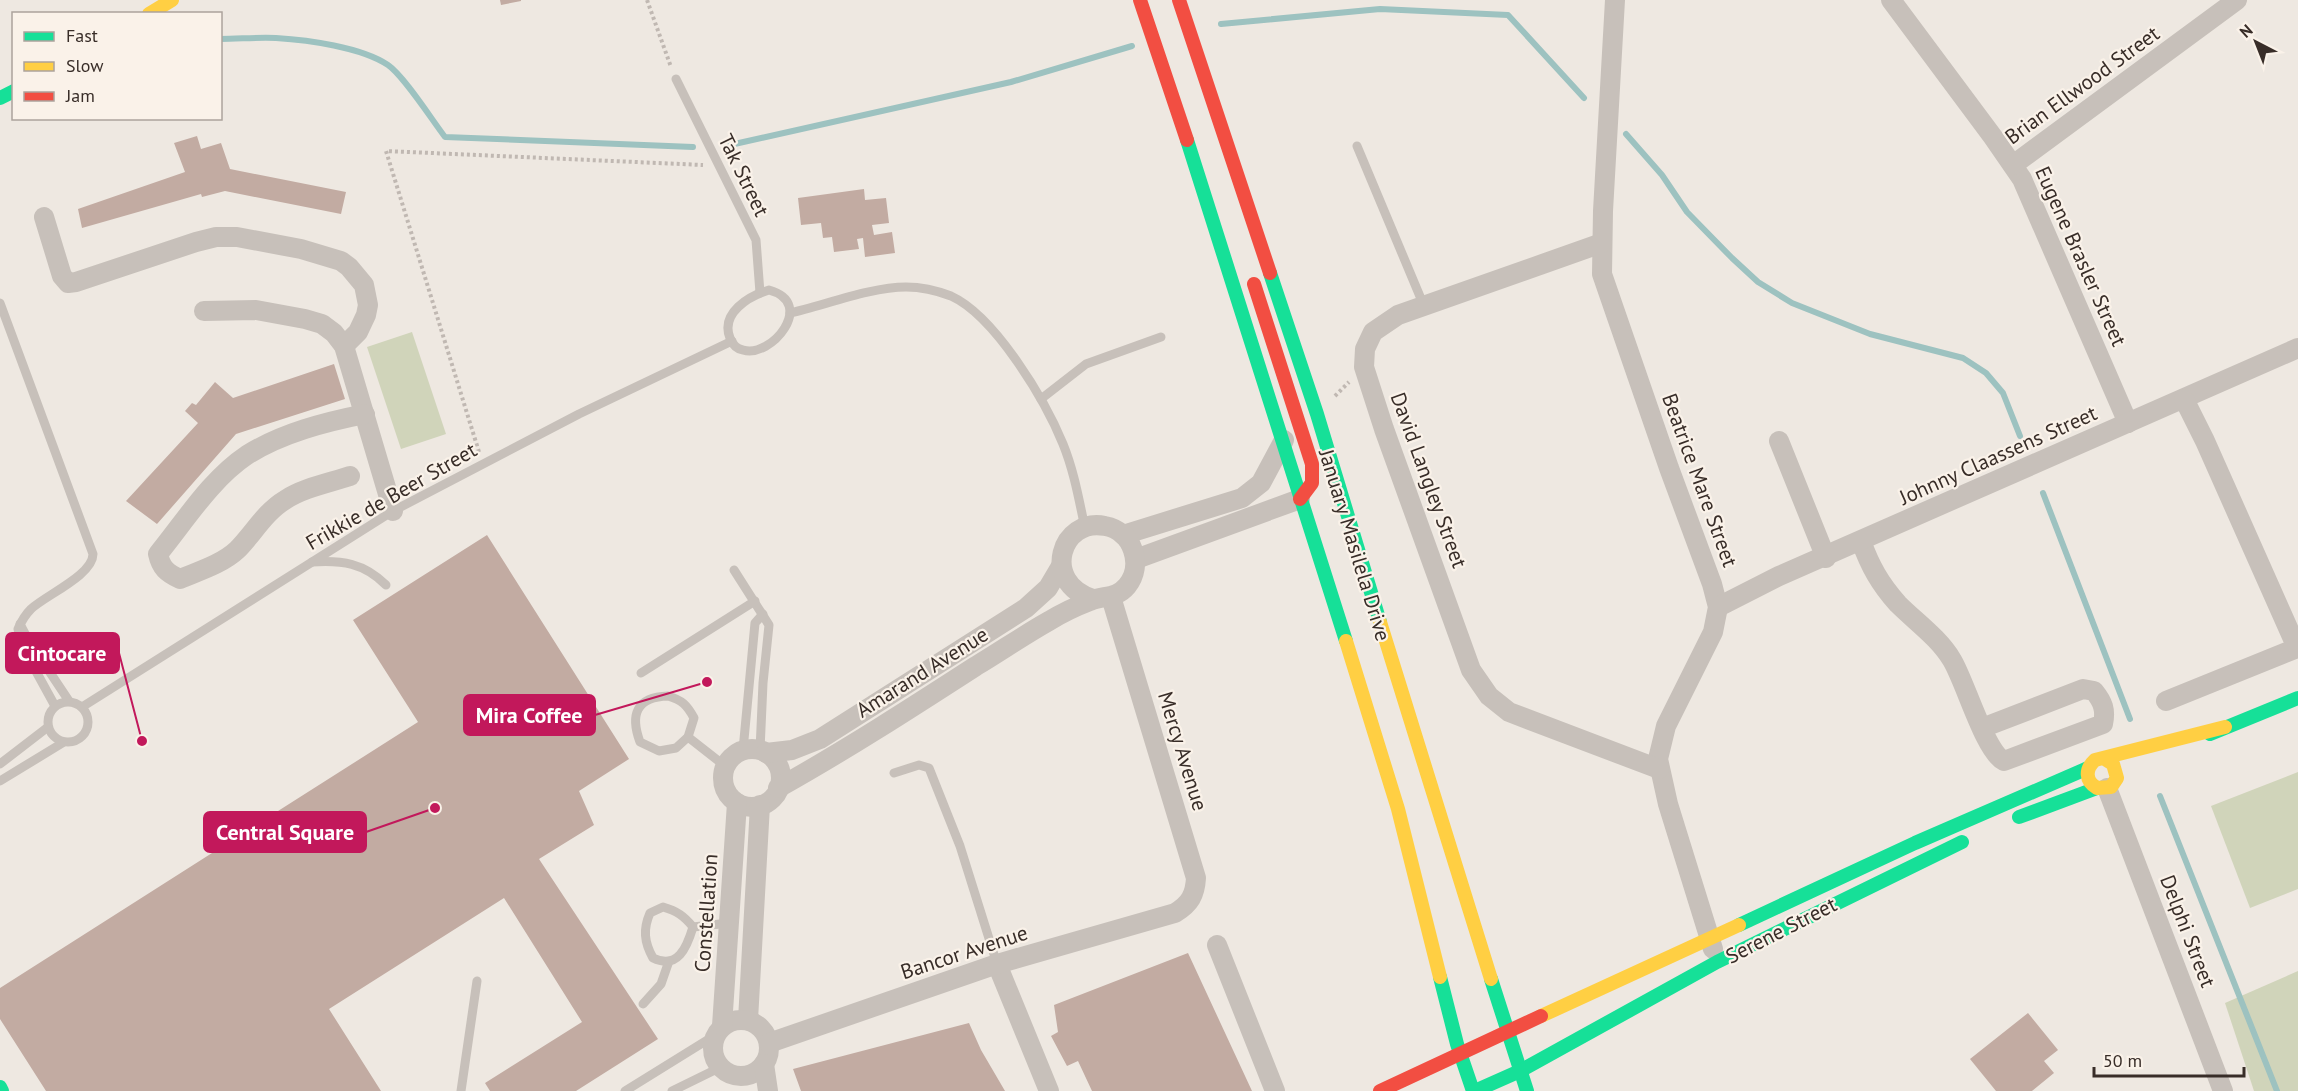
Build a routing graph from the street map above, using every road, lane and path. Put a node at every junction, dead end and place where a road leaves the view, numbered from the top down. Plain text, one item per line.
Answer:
1 (172, 0) edge
2 (647, 0) edge
3 (1140, 0) edge
4 (1615, 0) edge
5 (1891, 0) edge
6 (2237, 0) edge
7 (1184, 5) edge
8 (152, 12) edge
9 (676, 79) joint
10 (1357, 146) dead end
11 (1232, 162) junction
12 (2013, 165) junction
13 (720, 166) junction
14 (44, 217) dead end
15 (1236, 218) dead end
16 (1602, 243) junction
17 (1250, 270) dead end
18 (760, 293) junction
19 (0, 303) edge
20 (1424, 306) junction
21 (204, 310) dead end
22 (790, 313) junction
23 (1161, 337) dead end
24 (732, 341) junction
25 (344, 346) junction
26 (2298, 348) edge
27 (1364, 367) junction
28 (1041, 399) junction
29 (2184, 399) junction
30 (365, 414) junction
31 (1317, 414) junction
32 (2128, 423) junction
33 (1284, 440) junction
34 (1779, 441) dead end
35 (483, 464) junction
36 (350, 476) dead end
37 (1300, 499) junction
38 (393, 511) junction
39 (1085, 528) junction
40 (1124, 535) junction
41 (1862, 541) junction
42 (1826, 558) junction
43 (1136, 559) junction
44 (310, 562) junction
45 (1061, 566) junction
46 (734, 570) dead end
47 (386, 585) dead end
48 (1102, 598) junction
49 (755, 601) junction
50 (1718, 607) junction
51 (763, 614) junction
52 (20, 624) junction
53 (2297, 648) edge
54 (640, 673) dead end
55 (2298, 698) edge
56 (69, 701) junction
57 (2166, 701) dead end
58 (55, 706) junction
59 (82, 707) junction
60 (48, 727) junction
61 (2225, 727) junction
62 (1982, 728) junction
63 (688, 737) junction
64 (64, 742) junction
65 (756, 751) junction
66 (2160, 758) dead end
67 (2105, 759) junction
68 (0, 764) edge
69 (725, 766) junction
70 (2088, 768) junction
71 (1659, 769) junction
72 (894, 773) dead end
73 (0, 781) edge
74 (2112, 782) junction
75 (778, 788) junction
76 (737, 802) junction
77 (760, 805) junction
78 (2010, 821) dead end
79 (1978, 835) dead end
80 (1175, 913) joint
81 (729, 923) junction
82 (693, 927) junction
83 (1709, 939) junction
84 (1217, 945) dead end
85 (669, 961) junction
86 (1717, 962) junction
87 (997, 964) junction
88 (477, 981) dead end
89 (643, 1005) dead end
90 (748, 1020) junction
91 (720, 1030) junction
92 (1508, 1031) junction
93 (769, 1043) junction
94 (1459, 1055) junction
95 (764, 1064) junction
96 (724, 1070) junction
97 (1520, 1071) junction
98 (0, 1087) edge
99 (2, 1091) edge
100 (461, 1091) edge
101 (625, 1091) edge
102 (672, 1091) edge
103 (740, 1091) edge
104 (768, 1091) edge
105 (1049, 1091) edge
106 (1275, 1091) edge
107 (1380, 1091) edge
108 (1474, 1091) edge
109 (1527, 1091) edge
110 (2223, 1091) edge

1 - 8 main road
2 - 9 path
3 - 33 main road, January Masilela Drive
4 - 16 street, Beatrice Mare Street
5 - 12 street, Eugene Brasler Street
6 - 12 street, Brian Ellwood Street
7 - 11 main road, January Masilela Drive
9 - 13 lane, Tak Street
10 - 20 lane
11 - 15 main road
11 - 31 main road, January Masilela Drive
12 - 32 street, Eugene Brasler Street
13 - 18 lane, Tak Street
13 - 35 path
14 - 25 street
16 - 20 street
16 - 50 street, Beatrice Mare Street
17 - 37 main road
18 - 22 lane
18 - 24 lane
19 - 52 lane
20 - 27 street
21 - 25 street
22 - 24 lane
22 - 28 lane
23 - 28 lane
24 - 35 lane, Frikkie de Beer Street
25 - 30 street
26 - 29 street, Johnny Claassens Street
27 - 31 path
27 - 71 street, David Langley Street
28 - 39 lane
29 - 32 street, Johnny Claassens Street
29 - 53 street
30 - 36 street
30 - 38 street
31 - 92 main road, January Masilela Drive
32 - 41 street, Johnny Claassens Street
33 - 37 main road, January Masilela Drive
33 - 40 street
34 - 42 street
35 - 38 lane, Frikkie de Beer Street
37 - 43 street
37 - 94 main road, January Masilela Drive
38 - 44 lane, Frikkie de Beer Street
39 - 40 street
39 - 45 street
40 - 43 street
41 - 42 street, Johnny Claassens Street
41 - 62 street
42 - 50 street, Johnny Claassens Street
43 - 48 street
44 - 47 lane
44 - 59 lane, Frikkie de Beer Street
45 - 48 street
45 - 65 street, Amarand Avenue
46 - 49 lane
48 - 75 street, Amarand Avenue
48 - 80 street, Mercy Avenue
49 - 51 lane
49 - 54 lane
50 - 71 street, Beatrice Mare Street
51 - 65 lane
51 - 65 lane
52 - 56 lane
52 - 58 lane
53 - 57 street
55 - 61 main road
56 - 58 lane
56 - 59 lane
58 - 60 lane
59 - 64 lane
60 - 64 lane
60 - 68 lane
61 - 66 main road
61 - 67 main road
62 - 62 street
63 - 63 lane
63 - 69 lane
64 - 73 lane
65 - 69 street
65 - 75 street
67 - 70 main road
67 - 74 main road
69 - 76 street
70 - 74 main road
70 - 83 main road, Serene Street
71 - 83 street, Beatrice Mare Street
72 - 87 lane
74 - 78 main road
74 - 110 street, Delphi Street
75 - 77 street
76 - 77 street
76 - 81 street, Constellation
77 - 90 street
79 - 86 main road, Serene Street
80 - 87 street, Bancor Avenue
81 - 82 lane
81 - 91 street, Constellation
82 - 85 lane
82 - 85 lane
83 - 86 street, Beatrice Mare Street
83 - 92 main road, Serene Street
84 - 106 street
85 - 89 lane
86 - 97 main road, Serene Street
87 - 93 street, Bancor Avenue
87 - 105 street
88 - 100 lane
90 - 91 street
90 - 93 street
91 - 96 street
91 - 101 lane
92 - 94 main road, Serene Street
92 - 97 main road, January Masilela Drive
93 - 95 street
94 - 107 main road, Serene Street
94 - 108 main road, January Masilela Drive
95 - 96 street
95 - 104 street
96 - 102 lane
96 - 103 street
97 - 108 main road, Serene Street
97 - 109 main road, January Masilela Drive
98 - 99 main road

